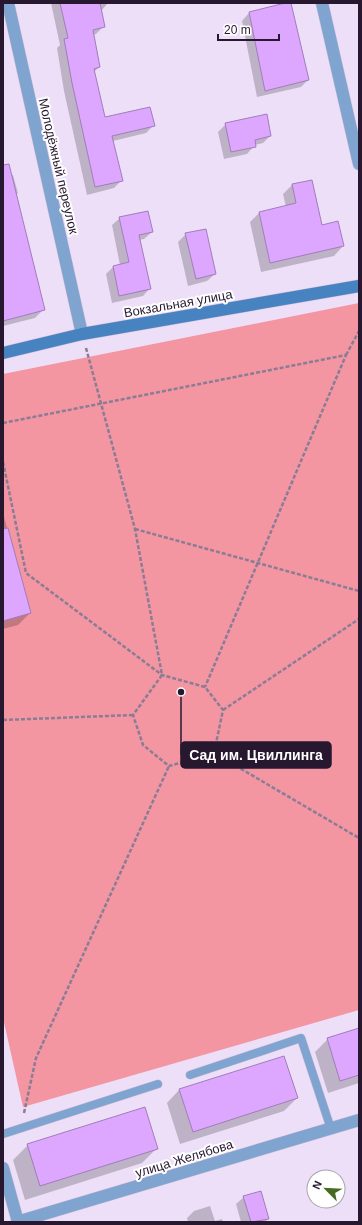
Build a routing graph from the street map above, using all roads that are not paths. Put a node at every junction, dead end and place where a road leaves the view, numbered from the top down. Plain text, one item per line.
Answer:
1 (8, 3) edge
2 (322, 3) edge
3 (359, 164) edge
4 (359, 286) edge
5 (82, 334) junction
6 (3, 353) edge
7 (190, 1075) dead end
8 (158, 1084) dead end
9 (359, 1120) edge
10 (331, 1129) junction
11 (3, 1134) edge
12 (3, 1168) edge
13 (17, 1222) edge

1 - 5 street, Молодёжный переулок
2 - 3 street
4 - 5 street, Вокзальная улица
5 - 6 street, Вокзальная улица
7 - 10 lane
8 - 11 lane
9 - 10 street, улица Желябова
10 - 13 street, улица Желябова
12 - 13 street

